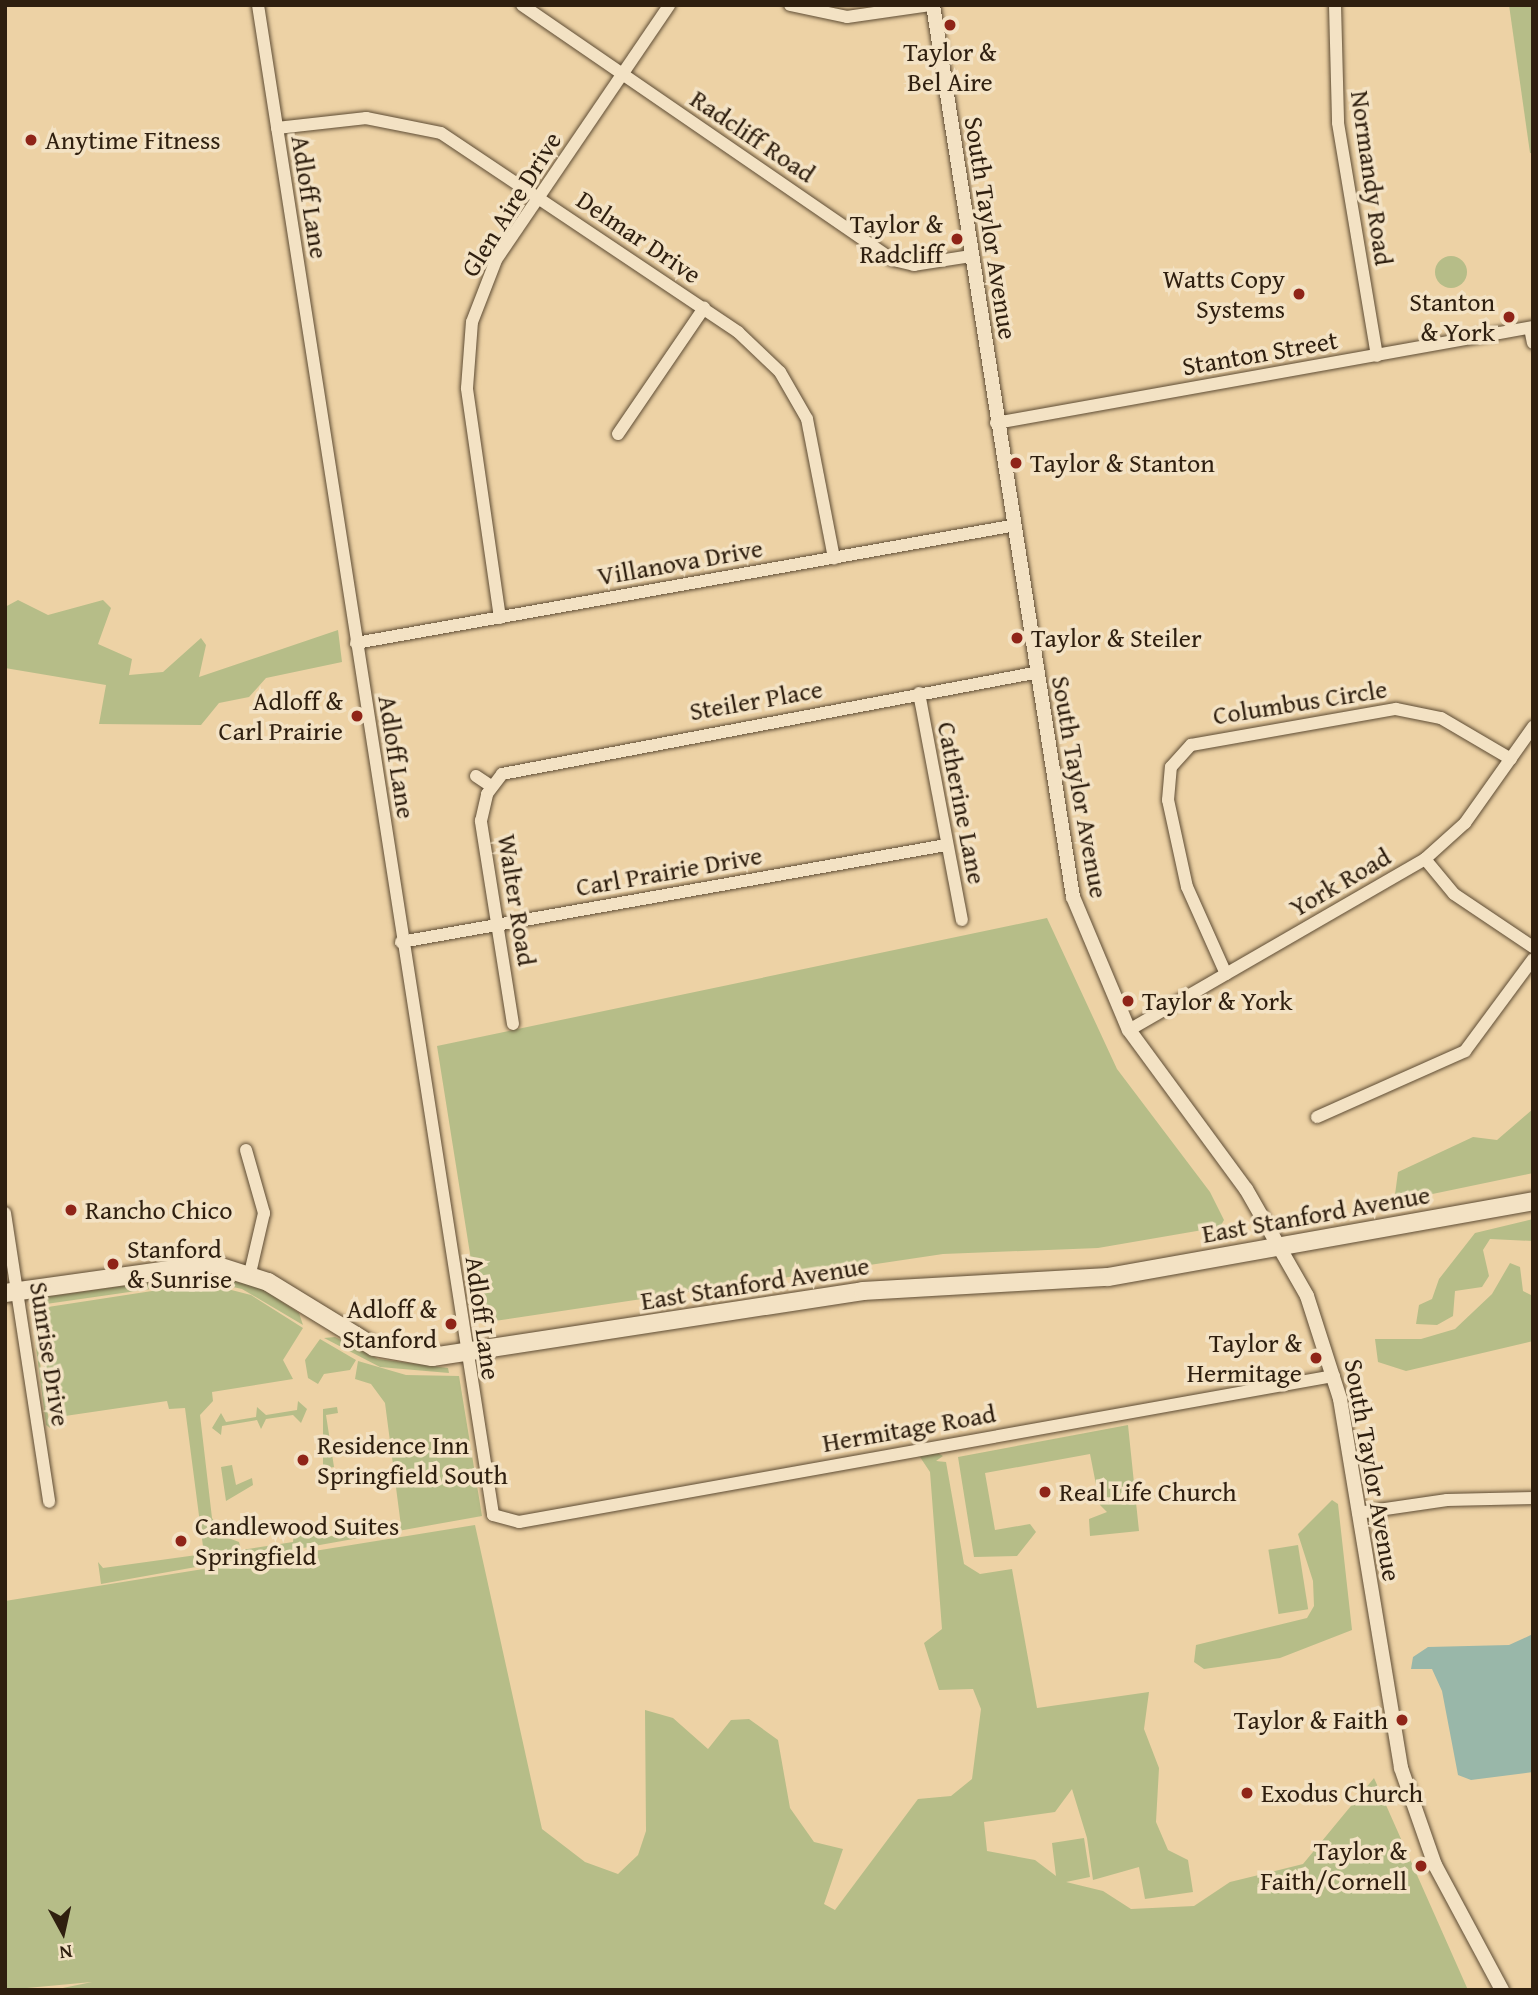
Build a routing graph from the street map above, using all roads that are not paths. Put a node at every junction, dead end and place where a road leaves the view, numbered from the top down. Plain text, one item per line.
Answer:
1 (258, 5) edge
2 (522, 5) edge
3 (669, 5) edge
4 (790, 5) edge
5 (932, 5) edge
6 (1335, 5) edge
7 (622, 74) junction
8 (277, 128) junction
9 (538, 195) junction
10 (971, 256) junction
11 (704, 308) junction
12 (1531, 327) edge
13 (1533, 343) edge
14 (1377, 356) junction
15 (996, 423) junction
16 (618, 434) dead end
17 (1011, 527) junction
18 (834, 558) junction
19 (500, 618) junction
20 (356, 643) junction
21 (1034, 673) junction
22 (919, 694) junction
23 (1533, 727) edge
24 (1511, 760) junction
25 (476, 776) dead end
26 (491, 786) junction
27 (946, 845) junction
28 (1425, 859) junction
29 (962, 920) dead end
30 (498, 925) junction
31 (401, 942) junction
32 (1533, 947) edge
33 (1533, 959) edge
34 (1226, 974) junction
35 (513, 1024) dead end
36 (1129, 1030) junction
37 (1317, 1116) dead end
38 (246, 1150) dead end
39 (1533, 1201) edge
40 (5, 1213) edge
41 (1281, 1247) junction
42 (250, 1273) junction
43 (11, 1292) edge
44 (466, 1354) junction
45 (1334, 1376) junction
46 (1533, 1497) edge
47 (49, 1502) dead end
48 (1358, 1514) junction
49 (493, 1515) joint
50 (1502, 1990) edge

1 - 8 street, Adloff Lane
2 - 7 street, Radcliff Road
3 - 7 street, Glen Aire Drive
4 - 5 street
5 - 10 street, South Taylor Avenue
6 - 14 street, Normandy Road
7 - 9 street, Glen Aire Drive
7 - 10 street, Radcliff Road
8 - 9 street, Delmar Drive
8 - 20 street, Adloff Lane
9 - 11 street, Delmar Drive
9 - 19 street, Glen Aire Drive
10 - 15 street, South Taylor Avenue
11 - 16 street
11 - 18 street, Delmar Drive
12 - 13 street
12 - 14 street, Stanton Street
14 - 15 street, Stanton Street
15 - 17 street, South Taylor Avenue
17 - 18 street, Villanova Drive
17 - 21 street, South Taylor Avenue
18 - 19 street, Villanova Drive
19 - 20 street, Villanova Drive
20 - 31 street, Adloff Lane
21 - 22 street, Steiler Place
21 - 36 street, South Taylor Avenue
22 - 26 street, Steiler Place
22 - 27 street, Catherine Lane
23 - 24 street, York Road
24 - 28 street, York Road
24 - 34 street, Columbus Circle
25 - 26 street
26 - 30 street, Walter Road
27 - 29 street, Catherine Lane
27 - 30 street, Carl Prairie Drive
28 - 32 street
28 - 34 street, York Road
30 - 31 street, Carl Prairie Drive
30 - 35 street, Walter Road
31 - 44 street, Adloff Lane
33 - 37 street
34 - 36 street, York Road
36 - 41 street, South Taylor Avenue
38 - 42 street
39 - 41 main road, East Stanford Avenue
40 - 43 street, Sunrise Drive
41 - 44 main road, East Stanford Avenue
41 - 45 street, South Taylor Avenue
42 - 43 main road, East Stanford Avenue
42 - 44 main road, East Stanford Avenue
43 - 47 street, Sunrise Drive
44 - 49 street, Adloff Lane
45 - 48 street, South Taylor Avenue
45 - 49 street, Hermitage Road
46 - 48 street
48 - 50 street, South Taylor Avenue

